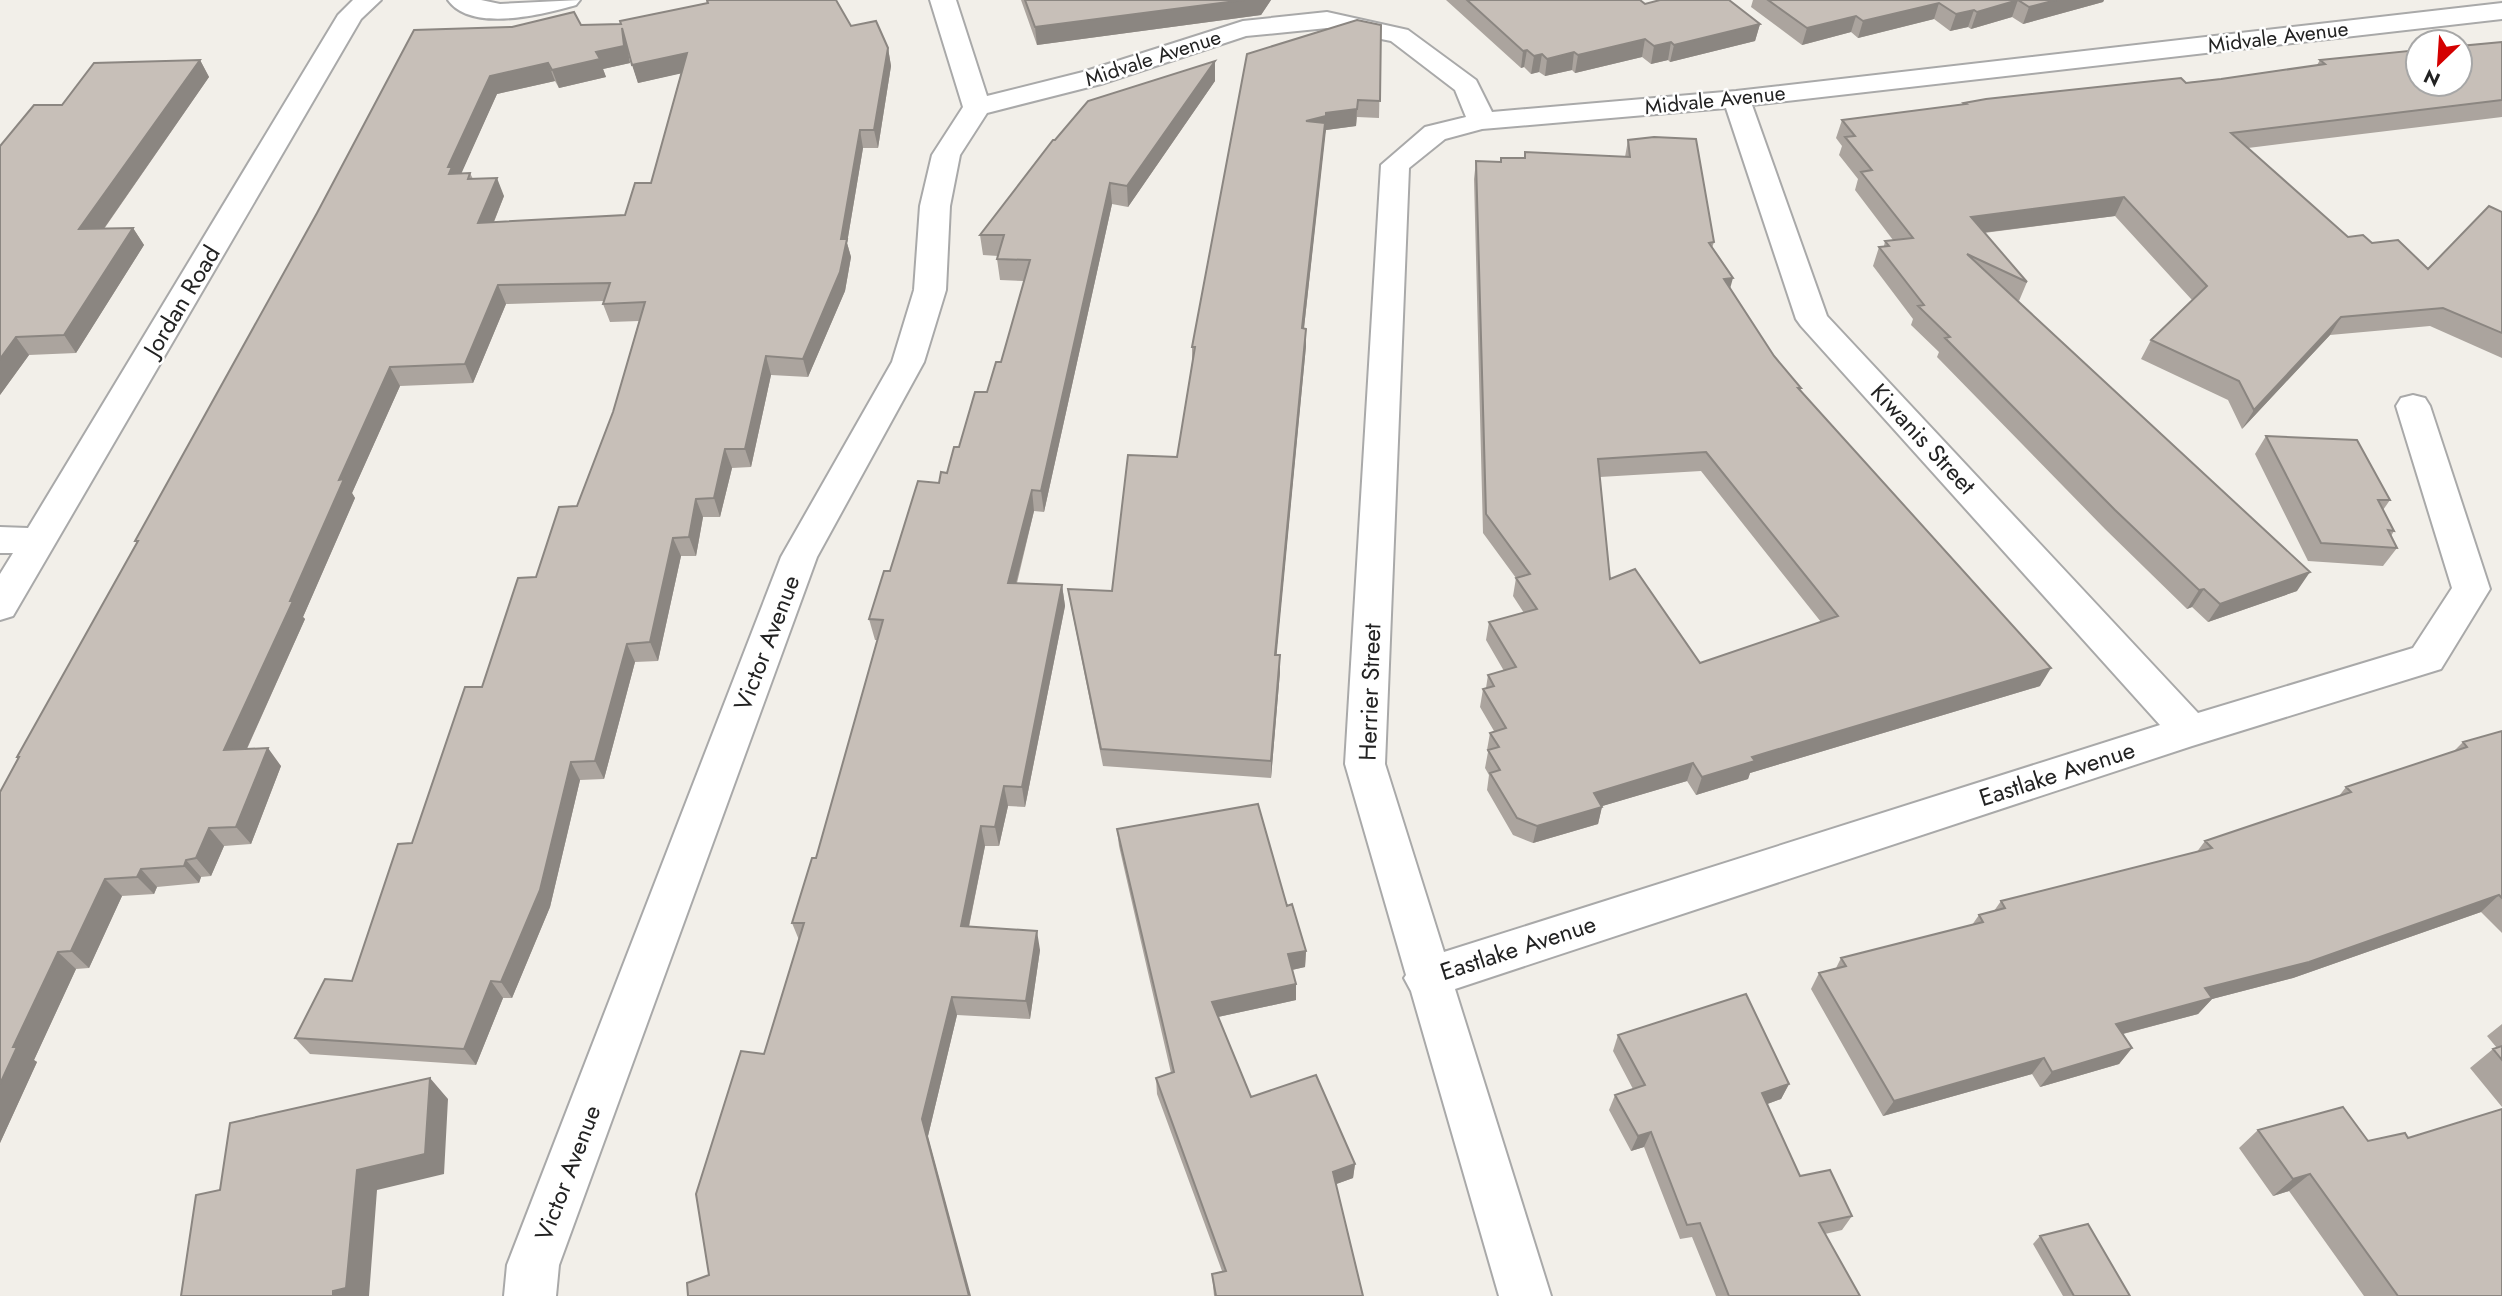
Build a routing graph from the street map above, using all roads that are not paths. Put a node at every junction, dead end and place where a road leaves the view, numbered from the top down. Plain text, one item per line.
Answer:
1 (369, 0) edge
2 (460, 0) edge
3 (567, 0) edge
4 (943, 0) edge
5 (2502, 11) edge
6 (1736, 99) junction
7 (977, 107) junction
8 (1482, 121) junction
9 (2413, 406) dead end
10 (0, 540) edge
11 (40, 541) junction
12 (0, 606) edge
13 (2190, 731) junction
14 (1427, 978) junction
15 (530, 1296) edge
16 (1525, 1296) edge

1 - 11 street, Jordan Road
2 - 3 street
4 - 7 street
5 - 6 street, Midvale Avenue
6 - 8 street, Midvale Avenue
6 - 13 street, Kiwanis Street
7 - 8 street, Midvale Avenue
7 - 15 street, Victor Avenue
8 - 14 street, Herrier Street
9 - 13 street, Eastlake Avenue
10 - 11 street
11 - 12 street, Jordan Road
13 - 14 street, Eastlake Avenue
14 - 16 street, Herrier Street

